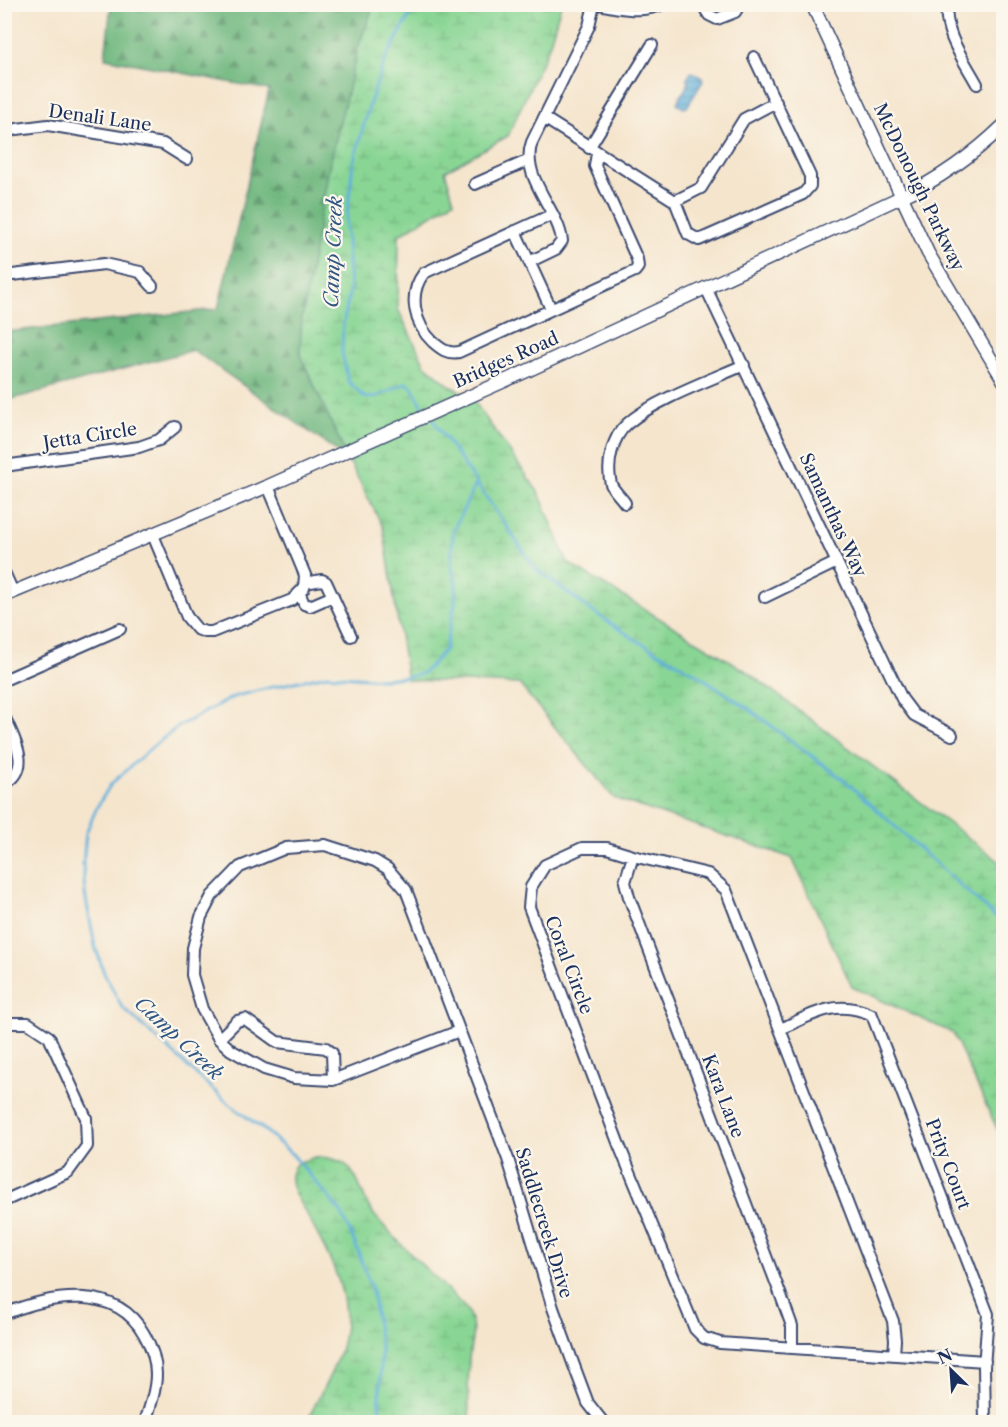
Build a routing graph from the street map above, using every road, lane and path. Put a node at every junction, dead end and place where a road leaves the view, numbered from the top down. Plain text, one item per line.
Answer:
1 (594, 4) edge
2 (599, 4) edge
3 (663, 4) edge
4 (702, 4) edge
5 (740, 4) edge
6 (812, 4) edge
7 (947, 4) edge
8 (652, 45) dead end
9 (754, 57) dead end
10 (977, 84) dead end
11 (776, 102) junction
12 (544, 118) junction
13 (1004, 125) edge
14 (4, 133) edge
15 (593, 150) junction
16 (187, 159) dead end
17 (529, 160) junction
18 (475, 184) dead end
19 (901, 197) junction
20 (675, 201) junction
21 (551, 215) junction
22 (515, 231) junction
23 (529, 262) junction
24 (4, 276) edge
25 (152, 286) dead end
26 (706, 288) junction
27 (551, 309) junction
28 (744, 365) junction
29 (1004, 381) edge
30 (175, 427) dead end
31 (4, 466) edge
32 (268, 486) junction
33 (625, 502) dead end
34 (153, 535) junction
35 (837, 562) junction
36 (4, 572) edge
37 (305, 583) junction
38 (9, 594) edge
39 (300, 594) junction
40 (333, 596) junction
41 (765, 597) dead end
42 (120, 629) dead end
43 (351, 636) dead end
44 (4, 680) edge
45 (4, 716) edge
46 (952, 735) dead end
47 (4, 784) edge
48 (633, 856) junction
49 (4, 1023) edge
50 (781, 1029) junction
51 (459, 1031) junction
52 (219, 1039) junction
53 (333, 1080) junction
54 (4, 1202) edge
55 (4, 1314) edge
56 (792, 1348) junction
57 (894, 1355) junction
58 (985, 1361) junction
59 (145, 1422) edge
60 (603, 1422) edge
61 (985, 1422) edge

1 - 12 street
2 - 3 street
4 - 5 street
6 - 19 street, McDonough Parkway
7 - 10 street
8 - 15 street
9 - 11 street
11 - 20 street
11 - 20 street
12 - 15 street
12 - 17 street
13 - 19 street, Bridges Road
14 - 16 street, Denali Lane
15 - 20 street
15 - 27 street
17 - 18 street
17 - 21 street
19 - 26 street, Bridges Road
19 - 29 street, McDonough Parkway
21 - 22 street
21 - 23 street
22 - 23 street
22 - 27 street
23 - 27 street
24 - 25 street
26 - 28 street, Samanthas Way
26 - 32 street, Bridges Road
28 - 33 street
28 - 35 street, Samanthas Way
30 - 31 street, Jetta Circle
32 - 34 street, Bridges Road
32 - 37 street
34 - 38 street, Bridges Road
34 - 39 street
35 - 41 street
35 - 46 street, Samanthas Way
36 - 38 street
37 - 39 street
37 - 40 street
39 - 40 street
40 - 43 street
42 - 44 street
45 - 47 street
48 - 50 street, Coral Circle
48 - 56 street, Kara Lane
48 - 56 street, Coral Circle
49 - 54 street
50 - 57 street, Coral Circle
50 - 58 street, Prity Court
51 - 52 street, Saddlecreek Drive
51 - 53 street, Saddlecreek Drive
51 - 60 street, Saddlecreek Drive
52 - 53 street, Saddlecreek Drive
52 - 53 street
55 - 59 street
56 - 57 street, Coral Circle
57 - 58 street, Coral Circle
58 - 61 street, Prity Court

